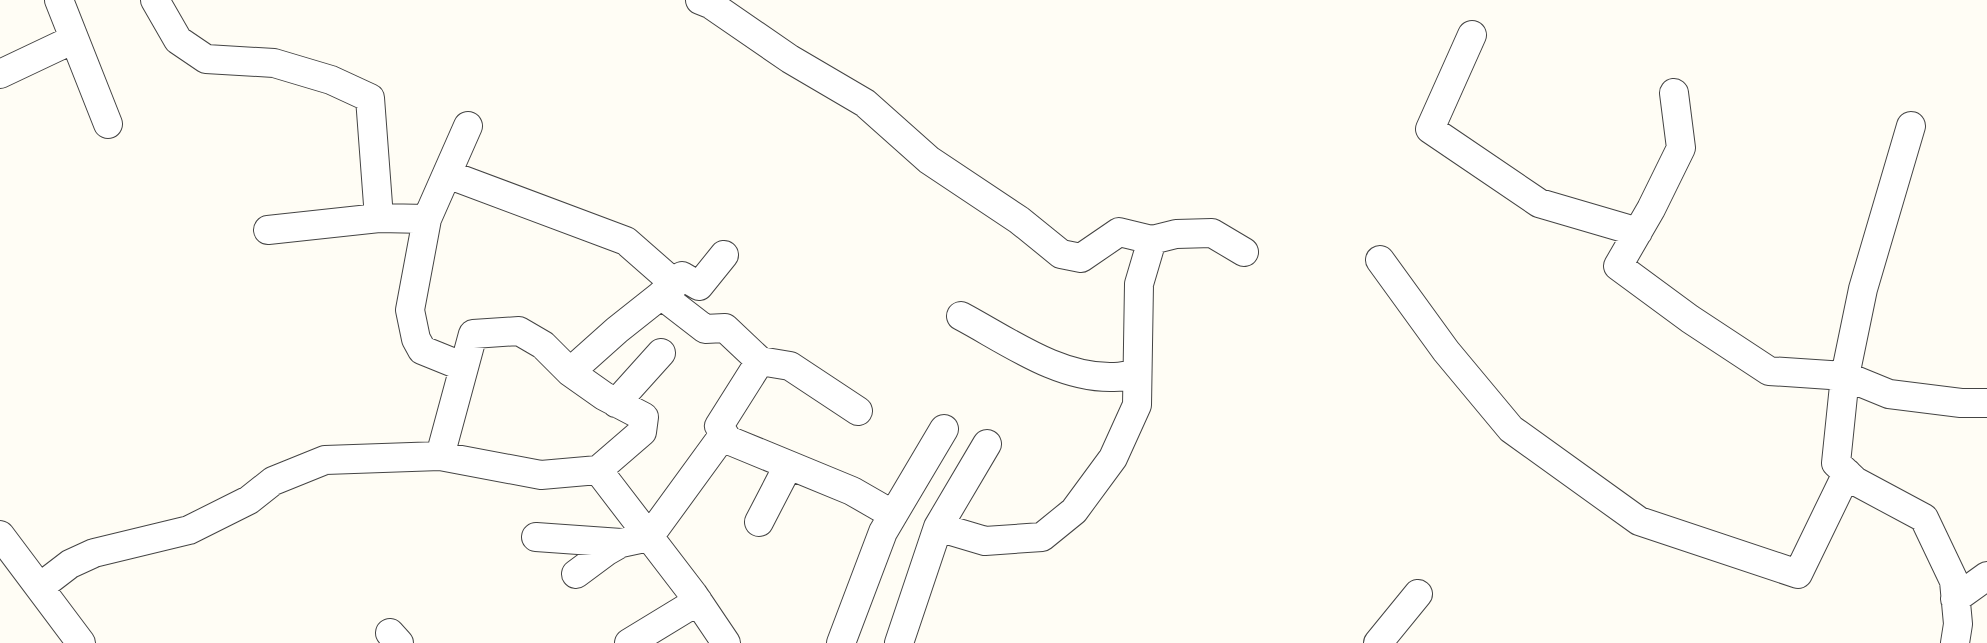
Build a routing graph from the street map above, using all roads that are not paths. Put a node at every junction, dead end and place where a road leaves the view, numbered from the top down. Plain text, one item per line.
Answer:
1 (59, 0) edge
2 (155, 0) edge
3 (700, 0) edge
4 (1472, 35) dead end
5 (74, 39) junction
6 (0, 74) edge
7 (1674, 93) dead end
8 (108, 124) dead end
9 (468, 126) dead end
10 (1911, 126) dead end
11 (447, 174) junction
12 (379, 218) junction
13 (427, 219) junction
14 (268, 230) dead end
15 (1638, 232) junction
16 (1152, 240) junction
17 (1244, 252) dead end
18 (724, 255) dead end
19 (1380, 260) dead end
20 (668, 290) junction
21 (961, 316) dead end
22 (661, 352) dead end
23 (760, 361) junction
24 (464, 367) junction
25 (570, 372) junction
26 (1137, 373) junction
27 (1845, 376) junction
28 (616, 403) junction
29 (1987, 403) edge
30 (858, 411) dead end
31 (944, 428) dead end
32 (724, 434) junction
33 (988, 444) dead end
34 (440, 456) junction
35 (788, 466) junction
36 (598, 470) junction
37 (1847, 473) junction
38 (892, 514) junction
39 (759, 522) dead end
40 (938, 526) junction
41 (0, 535) edge
42 (536, 537) dead end
43 (649, 537) junction
44 (621, 543) junction
45 (576, 574) dead end
46 (1987, 576) edge
47 (40, 587) junction
48 (1418, 594) dead end
49 (1955, 599) junction
50 (698, 601) junction
51 (81, 643) edge
52 (629, 643) edge
53 (726, 643) edge
54 (841, 643) edge
55 (899, 643) edge
56 (1378, 643) edge
57 (1955, 643) edge

1 - 5 street
2 - 12 street
3 - 16 street
4 - 15 street
5 - 6 street
5 - 8 street
7 - 15 street
9 - 11 street
10 - 27 street
11 - 13 street
11 - 20 street
12 - 13 street
12 - 14 street
13 - 24 street
15 - 27 street
16 - 17 street
16 - 26 street
18 - 20 street
19 - 37 street
20 - 23 street
20 - 25 street
21 - 26 street
22 - 28 street
23 - 30 street
23 - 32 street
24 - 25 street
24 - 34 street
25 - 28 street
26 - 40 street
27 - 29 street
27 - 37 street
28 - 36 street
31 - 38 street
32 - 35 street
32 - 43 street
33 - 40 street
34 - 36 street
34 - 47 street
35 - 38 street
35 - 39 street
36 - 43 street
37 - 49 street
38 - 54 street
40 - 55 street
41 - 47 street
42 - 44 street
43 - 44 street
43 - 50 street
44 - 45 street
46 - 49 street
47 - 51 street
48 - 56 street
49 - 57 street
50 - 52 street
50 - 53 street

